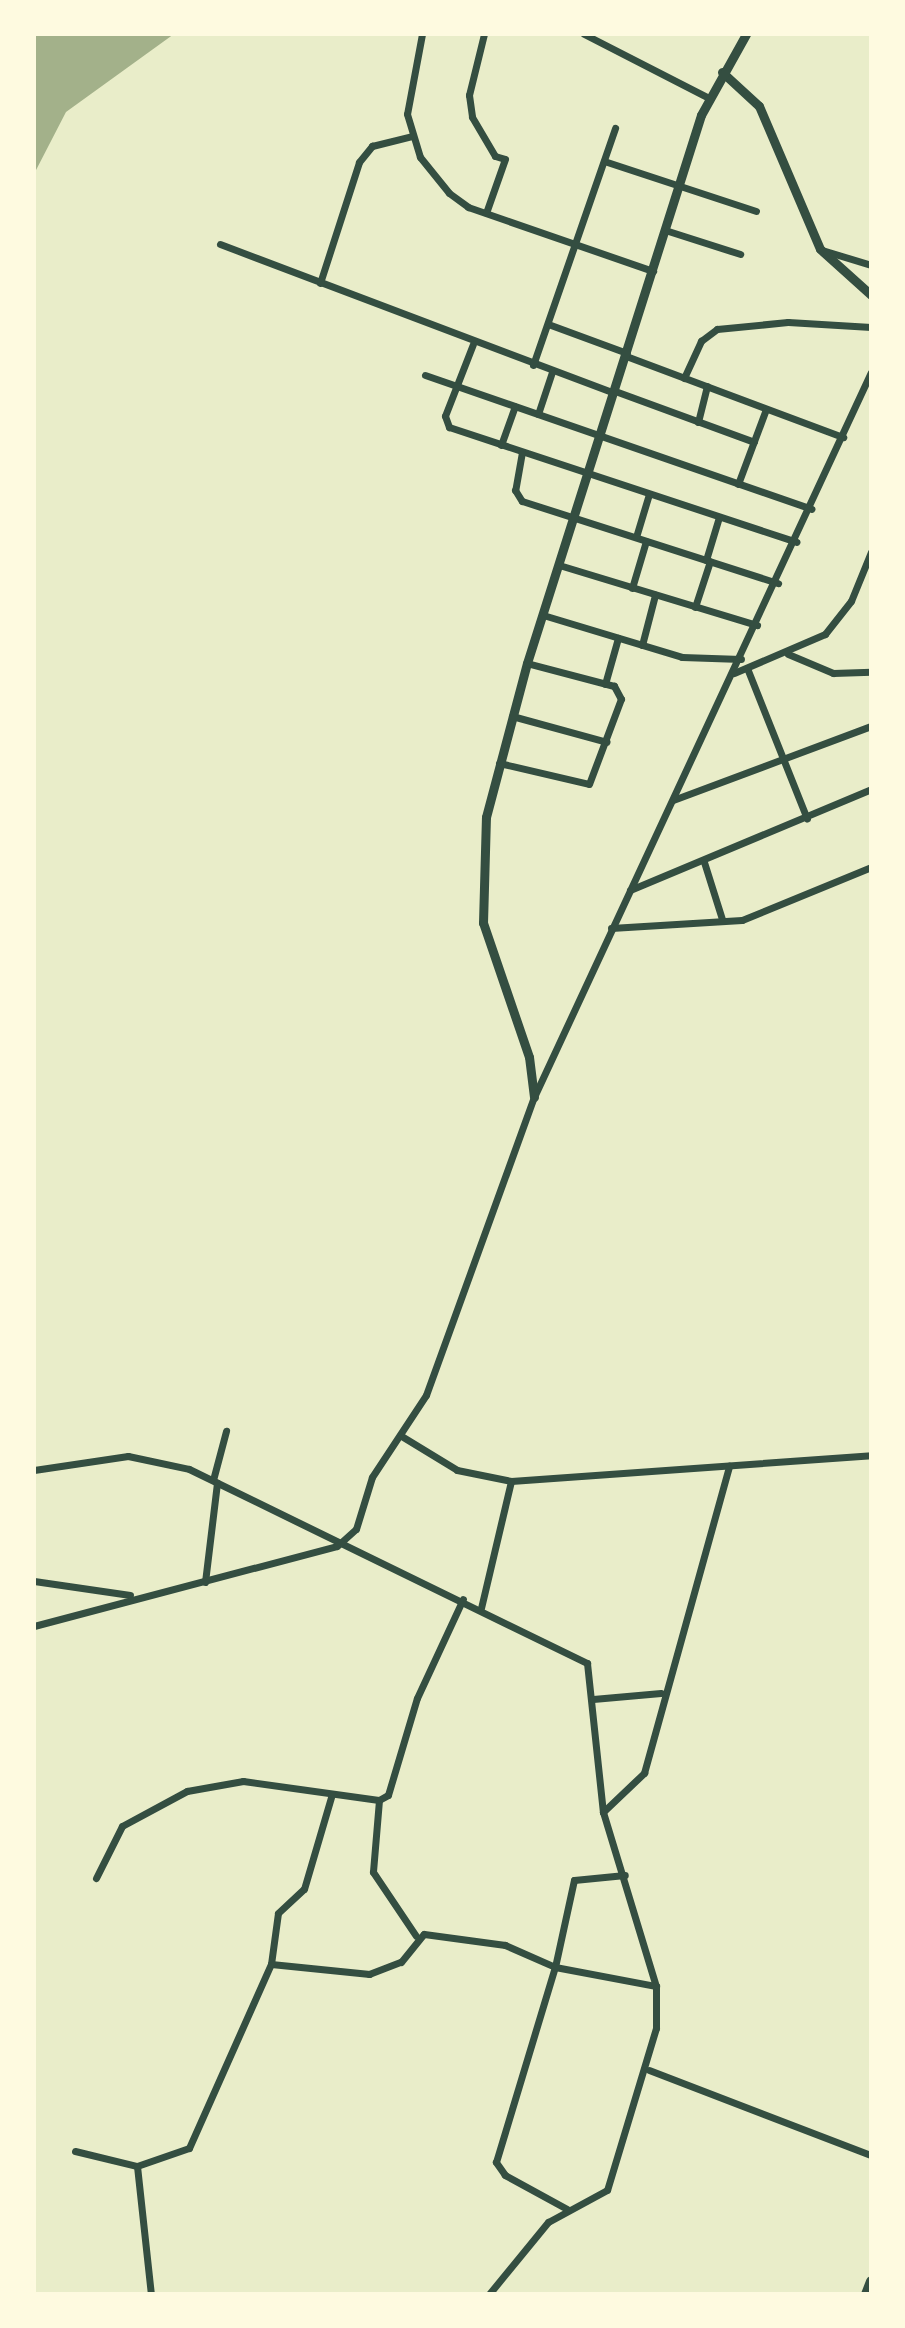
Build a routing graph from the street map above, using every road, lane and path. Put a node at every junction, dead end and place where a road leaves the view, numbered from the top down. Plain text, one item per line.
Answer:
1 (422, 34) edge
2 (484, 34) edge
3 (584, 34) edge
4 (746, 34) edge
5 (722, 72) junction
6 (709, 98) junction
7 (615, 128) dead end
8 (412, 136) junction
9 (604, 161) junction
10 (678, 186) junction
11 (756, 211) dead end
12 (486, 213) junction
13 (665, 230) junction
14 (220, 244) dead end
15 (576, 244) junction
16 (820, 249) junction
17 (740, 254) dead end
18 (871, 265) edge
19 (653, 271) junction
20 (320, 283) junction
21 (871, 295) edge
22 (548, 324) junction
23 (871, 327) edge
24 (473, 344) junction
25 (626, 355) junction
26 (533, 365) junction
27 (552, 372) junction
28 (871, 372) edge
29 (425, 375) dead end
30 (684, 378) junction
31 (456, 386) junction
32 (707, 386) junction
33 (614, 392) junction
34 (515, 406) junction
35 (766, 409) junction
36 (538, 414) junction
37 (698, 422) junction
38 (600, 436) junction
39 (843, 437) junction
40 (754, 442) junction
41 (501, 445) junction
42 (522, 452) junction
43 (588, 473) junction
44 (738, 484) junction
45 (649, 494) junction
46 (811, 509) junction
47 (719, 517) junction
48 (574, 518) junction
49 (636, 537) junction
50 (646, 541) junction
51 (796, 542) junction
52 (871, 552) edge
53 (708, 560) junction
54 (559, 565) junction
55 (778, 583) junction
56 (632, 588) junction
57 (655, 595) junction
58 (695, 607) junction
59 (543, 615) junction
60 (757, 625) junction
61 (618, 638) junction
62 (642, 645) junction
63 (788, 654) junction
64 (741, 659) junction
65 (527, 663) junction
66 (747, 668) junction
67 (871, 672) edge
68 (734, 673) junction
69 (605, 684) junction
70 (512, 716) junction
71 (871, 726) edge
72 (607, 742) junction
73 (784, 762) junction
74 (499, 763) junction
75 (871, 789) edge
76 (673, 800) junction
77 (807, 819) junction
78 (704, 862) junction
79 (871, 867) edge
80 (630, 890) junction
81 (722, 919) junction
82 (611, 928) junction
83 (534, 1097) junction
84 (226, 1431) dead end
85 (403, 1437) junction
86 (871, 1455) edge
87 (729, 1466) junction
88 (34, 1470) edge
89 (511, 1481) junction
90 (215, 1482) junction
91 (340, 1539) junction
92 (34, 1581) edge
93 (205, 1582) junction
94 (140, 1596) junction
95 (463, 1599) junction
96 (481, 1608) junction
97 (34, 1626) edge
98 (661, 1693) junction
99 (593, 1699) junction
100 (332, 1794) junction
101 (379, 1800) junction
102 (603, 1812) junction
103 (625, 1875) junction
104 (96, 1878) dead end
105 (416, 1936) junction
106 (271, 1964) junction
107 (555, 1967) junction
108 (656, 1986) junction
109 (649, 2070) junction
110 (75, 2151) dead end
111 (871, 2155) edge
112 (137, 2166) junction
113 (567, 2209) junction
114 (871, 2281) edge
115 (151, 2294) edge
116 (489, 2294) edge
117 (866, 2294) edge

1 - 8 street
2 - 12 street
3 - 6 street
4 - 5 street
5 - 6 street
5 - 16 street
6 - 10 street
7 - 9 street
8 - 12 street
8 - 20 street
9 - 10 street
9 - 15 street
10 - 11 street
10 - 13 street
12 - 15 street
13 - 17 street
13 - 19 street
14 - 20 street
15 - 19 street
15 - 22 street
16 - 18 street
16 - 21 street
19 - 25 street
20 - 24 street
22 - 25 street
22 - 26 street
23 - 30 street
24 - 26 street
24 - 31 street
25 - 30 street
25 - 33 street
26 - 27 street
27 - 33 street
27 - 36 street
28 - 39 street
29 - 31 street
30 - 32 street
31 - 34 street
31 - 41 street
32 - 35 street
32 - 37 street
33 - 37 street
33 - 38 street
34 - 36 street
34 - 41 street
35 - 39 street
35 - 40 street
36 - 38 street
37 - 40 street
38 - 43 street
38 - 44 street
39 - 46 street
40 - 44 street
41 - 42 street
42 - 43 street
42 - 48 street
43 - 45 street
43 - 48 street
44 - 46 street
45 - 47 street
45 - 49 street
46 - 51 street
47 - 51 street
47 - 53 street
48 - 49 street
48 - 54 street
49 - 50 street
50 - 53 street
50 - 56 street
51 - 55 street
52 - 63 street
53 - 55 street
53 - 58 street
54 - 56 street
54 - 59 street
55 - 60 street
56 - 57 street
57 - 58 street
57 - 62 street
58 - 60 street
59 - 61 street
59 - 65 street
60 - 64 street
61 - 62 street
61 - 69 street
62 - 64 street
63 - 66 street
63 - 67 street
64 - 68 street
65 - 69 street
65 - 70 street
66 - 68 street
66 - 73 street
68 - 76 street
69 - 72 street
70 - 72 street
70 - 74 street
71 - 73 street
72 - 74 street
73 - 76 street
73 - 77 street
74 - 83 street
75 - 77 street
76 - 80 street
77 - 78 street
78 - 80 street
78 - 81 street
79 - 81 street
80 - 82 street
81 - 82 street
82 - 83 street
83 - 85 street
84 - 90 street
85 - 89 street
85 - 91 street
86 - 87 street
87 - 89 street
87 - 98 street
88 - 90 street
89 - 96 street
90 - 91 street
90 - 93 street
91 - 93 street
91 - 95 street
92 - 94 street
93 - 94 street
94 - 97 street
95 - 96 street
95 - 101 street
96 - 99 street
98 - 99 street
98 - 102 street
99 - 102 street
100 - 101 street
100 - 104 street
100 - 106 street
101 - 105 street
102 - 103 street
103 - 107 street
103 - 108 street
105 - 106 street
105 - 107 street
106 - 112 street
107 - 108 street
107 - 113 street
108 - 109 street
109 - 111 street
109 - 113 street
110 - 112 street
112 - 115 street
113 - 116 street
114 - 117 main road

